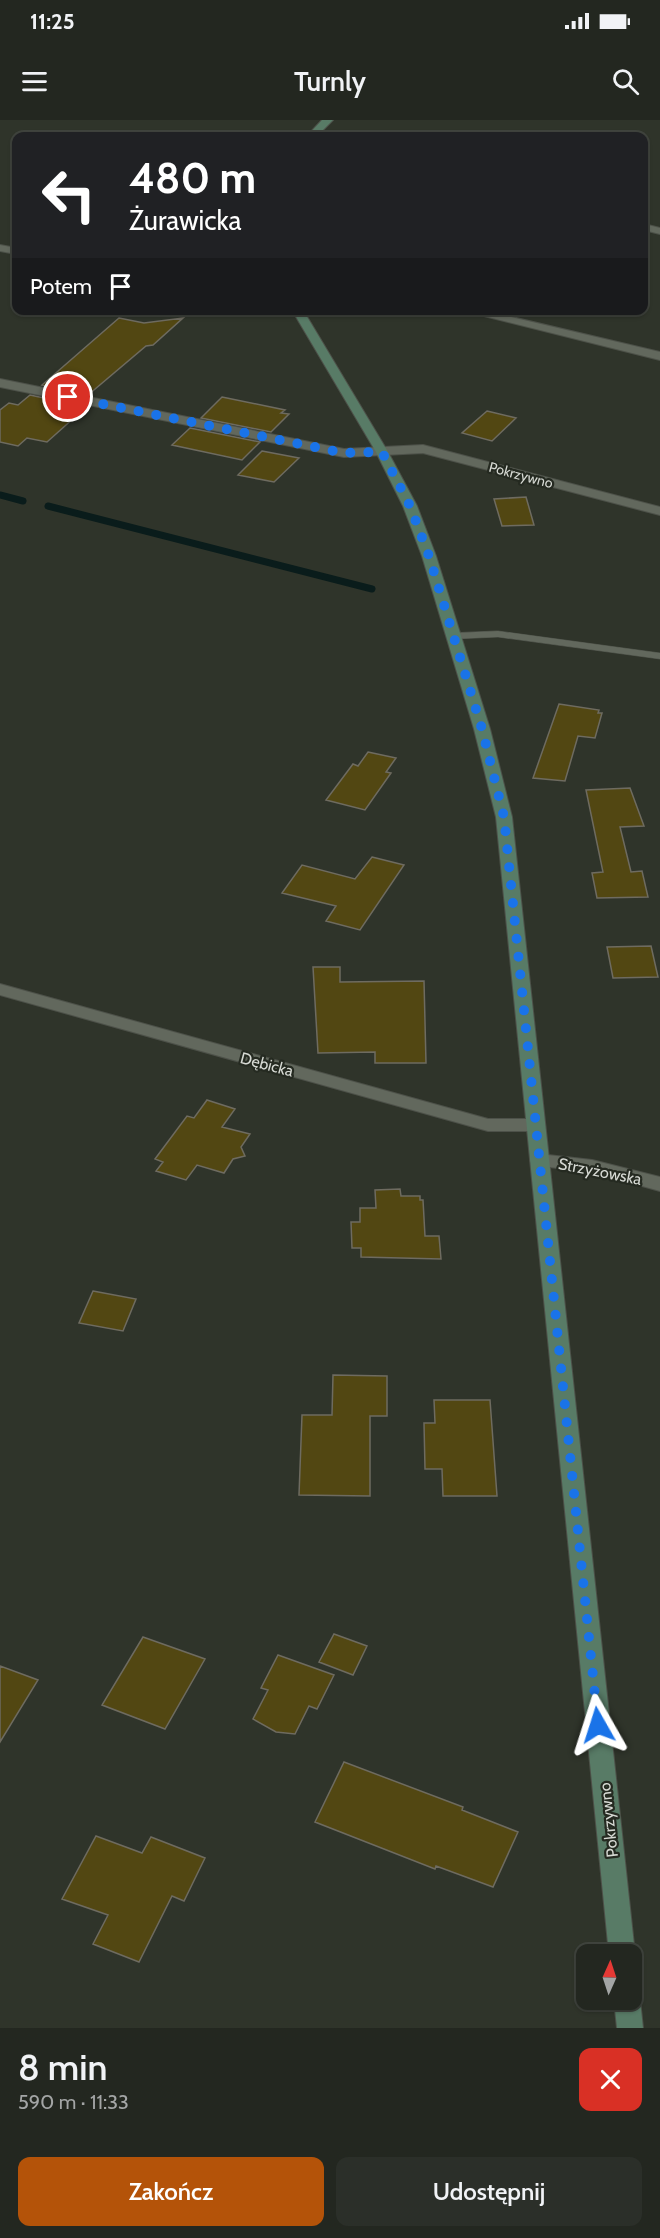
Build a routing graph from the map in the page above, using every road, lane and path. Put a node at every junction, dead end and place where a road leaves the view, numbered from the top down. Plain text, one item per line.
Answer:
1 (328, 120) edge
2 (316, 132) edge
3 (300, 315) edge
4 (486, 315) edge
5 (660, 356) edge
6 (0, 383) edge
7 (382, 452) junction
8 (660, 511) edge
9 (453, 636) junction
10 (660, 656) edge
11 (0, 989) edge
12 (536, 1125) junction
13 (539, 1160) junction
14 (660, 1184) edge
15 (621, 1944) edge
16 (628, 2010) edge
17 (630, 2028) edge

1 - 2 street
3 - 7 street, Pokrzywno
4 - 5 street
6 - 7 street
7 - 8 street, Pokrzywno
7 - 9 street, Pokrzywno
9 - 10 lane
9 - 12 street, Pokrzywno
11 - 12 street, Dębicka
12 - 13 street, Pokrzywno
13 - 14 street, Strzyżowska
13 - 15 street, Pokrzywno
16 - 17 street

